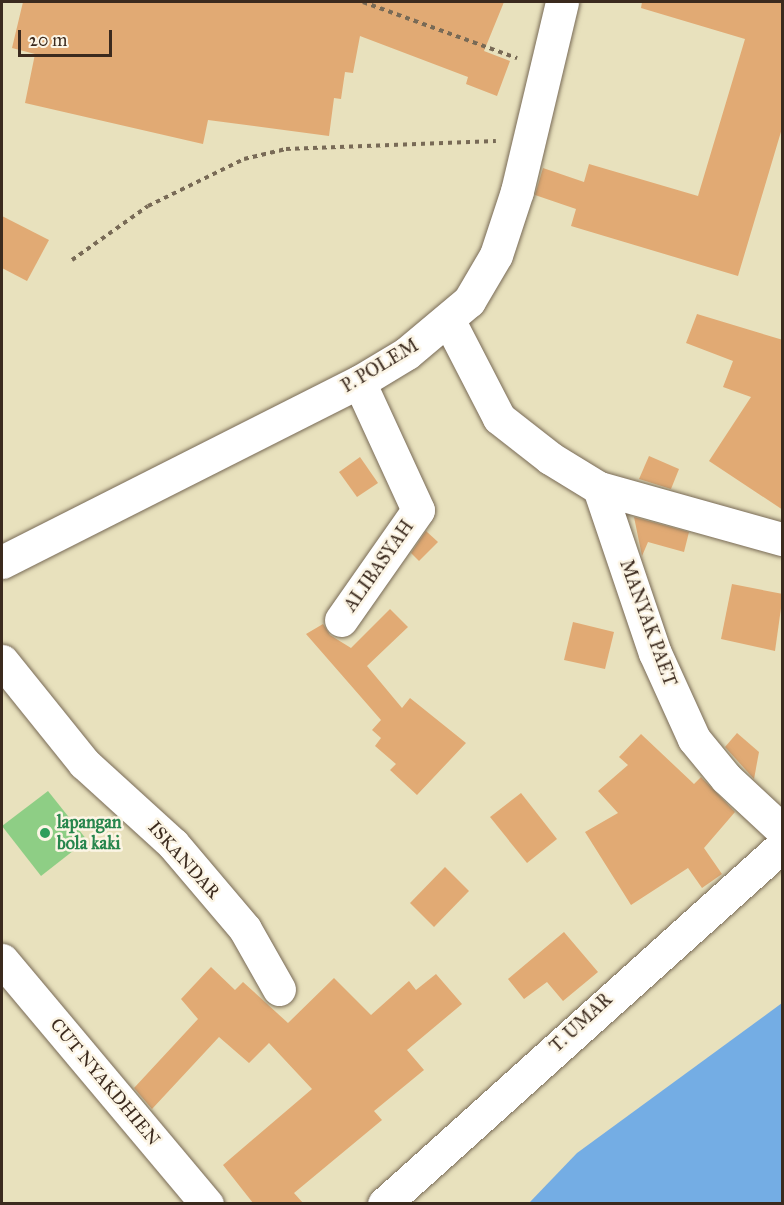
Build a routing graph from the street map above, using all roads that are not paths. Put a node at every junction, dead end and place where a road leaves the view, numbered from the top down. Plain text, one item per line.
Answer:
1 (562, 2) edge
2 (449, 321) junction
3 (359, 382) junction
4 (599, 489) junction
5 (783, 539) edge
6 (2, 562) edge
7 (341, 620) dead end
8 (2, 661) edge
9 (783, 830) edge
10 (783, 846) edge
11 (2, 960) edge
12 (279, 988) dead end
13 (207, 1203) edge
14 (384, 1203) edge

1 - 2 street, P. POLEM
2 - 3 street, P. POLEM
2 - 4 street
3 - 6 street, P. POLEM
3 - 7 street, ALIBASYAH
4 - 5 street
4 - 9 street, MANYAK PAET
8 - 12 street, ISKANDAR
10 - 14 street, T. UMAR
11 - 13 street, CUT NYAKDHIEN

